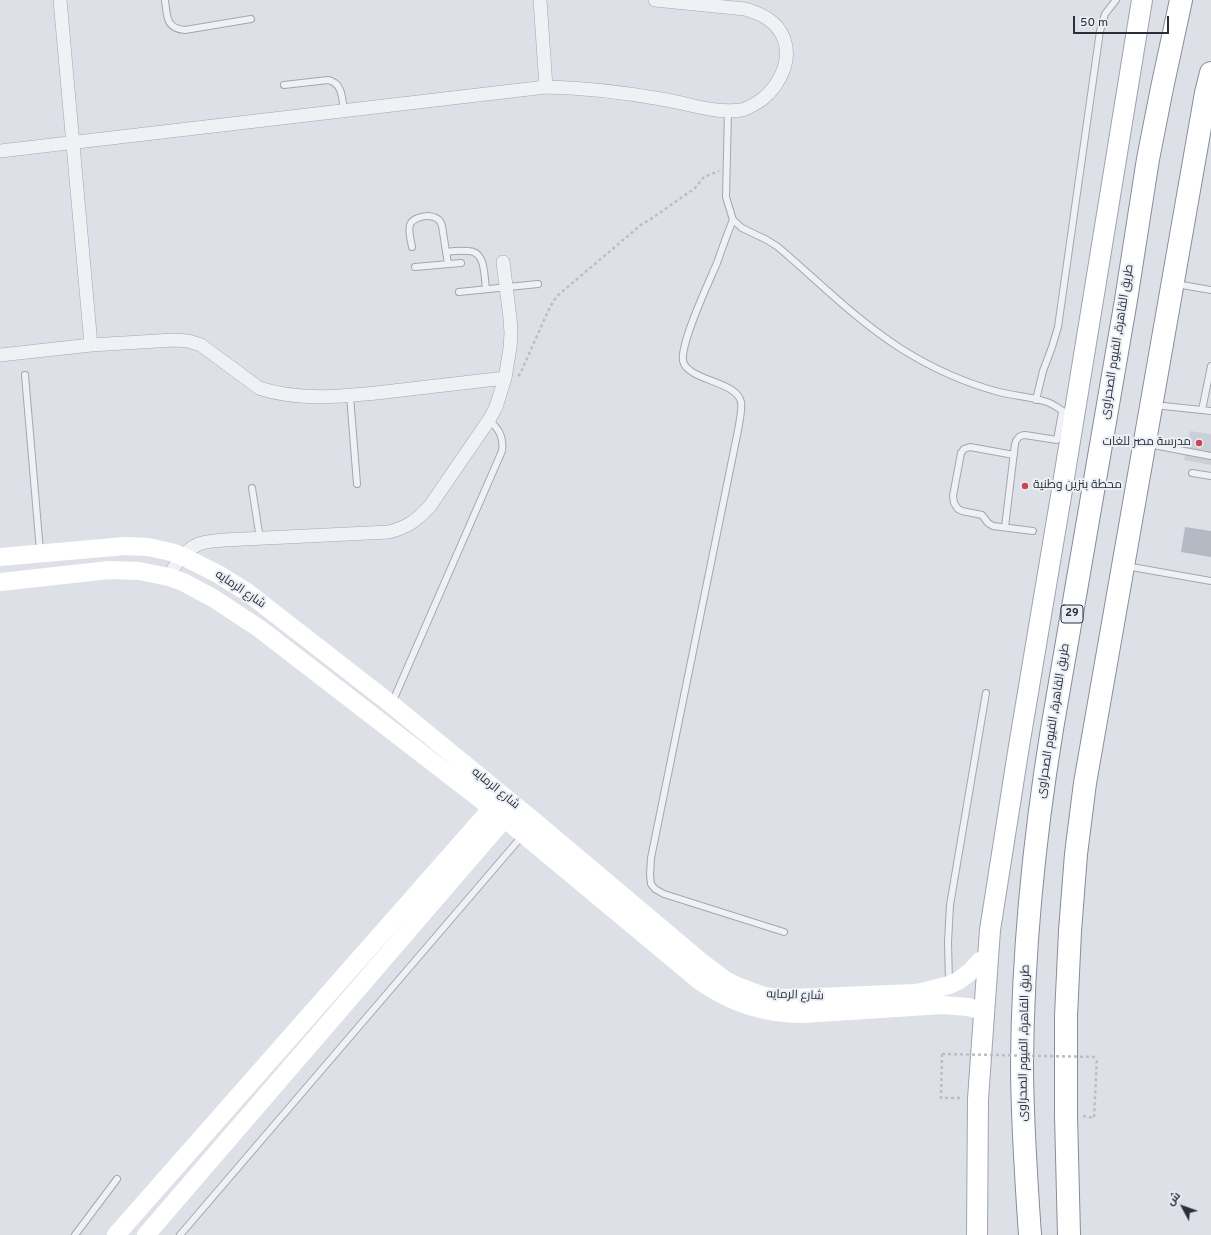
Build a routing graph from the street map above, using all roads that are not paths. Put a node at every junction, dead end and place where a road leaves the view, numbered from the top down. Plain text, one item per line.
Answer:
1 (60, 0) edge
2 (165, 0) edge
3 (540, 0) edge
4 (655, 0) edge
5 (1116, 0) edge
6 (1142, 0) edge
7 (1181, 0) edge
8 (251, 19) dead end
9 (1211, 73) edge
10 (284, 85) dead end
11 (546, 88) junction
12 (344, 111) junction
13 (728, 111) junction
14 (73, 143) junction
15 (0, 151) edge
16 (733, 220) junction
17 (412, 247) dead end
18 (446, 252) junction
19 (461, 262) dead end
20 (503, 262) dead end
21 (448, 264) junction
22 (415, 267) dead end
23 (1173, 283) junction
24 (538, 284) dead end
25 (506, 287) junction
26 (486, 289) junction
27 (1211, 290) edge
28 (459, 292) dead end
29 (91, 345) junction
30 (0, 356) edge
31 (1211, 366) edge
32 (25, 375) dead end
33 (505, 378) junction
34 (350, 396) junction
35 (1036, 400) junction
36 (1151, 405) junction
37 (1202, 410) junction
38 (1211, 411) edge
39 (1068, 414) junction
40 (489, 420) junction
41 (1144, 444) junction
42 (1014, 455) junction
43 (1211, 456) edge
44 (1192, 473) dead end
45 (1211, 476) edge
46 (357, 484) dead end
47 (252, 488) dead end
48 (1004, 527) junction
49 (1033, 531) dead end
50 (260, 539) junction
51 (40, 553) junction
52 (182, 556) junction
53 (0, 558) edge
54 (1122, 566) junction
55 (169, 577) junction
56 (1211, 581) edge
57 (0, 582) edge
58 (986, 693) dead end
59 (391, 704) junction
60 (504, 807) junction
61 (529, 828) junction
62 (784, 932) dead end
63 (988, 959) junction
64 (949, 985) junction
65 (984, 1011) junction
66 (117, 1179) dead end
67 (135, 1213) junction
68 (152, 1233) edge
69 (75, 1235) edge
70 (116, 1235) edge
71 (180, 1235) edge
72 (977, 1235) edge
73 (1030, 1235) edge
74 (1069, 1235) edge

1 - 14 street
2 - 8 lane
3 - 11 street
4 - 13 street
5 - 35 lane
6 - 39 main road
7 - 73 highway, طريق القاهرة, الفيوم الصحراوى / 29
9 - 23 highway
10 - 12 lane
11 - 12 street
11 - 13 street
12 - 14 street
13 - 16 lane
14 - 15 street
14 - 29 street
16 - 35 lane
16 - 62 lane
17 - 18 lane
18 - 21 lane
18 - 26 lane
19 - 21 lane
20 - 25 street
21 - 22 lane
23 - 27 lane
23 - 36 highway
24 - 25 lane
25 - 26 lane
25 - 33 street
26 - 28 lane
29 - 30 street
29 - 34 street
31 - 37 lane
32 - 51 lane
33 - 34 street
33 - 40 street
34 - 46 lane
35 - 39 lane
36 - 37 lane
36 - 41 highway
37 - 38 lane
39 - 42 lane
39 - 63 main road
40 - 50 street
40 - 59 lane
41 - 43 lane
41 - 54 highway
42 - 48 lane
42 - 48 lane
44 - 45 lane
47 - 50 lane
48 - 49 lane
50 - 52 street
51 - 52 street, شارع الرمايه
51 - 53 street, شارع الرمايه
52 - 55 street
52 - 59 street, شارع الرمايه
54 - 56 lane
54 - 74 highway
55 - 57 street, شارع الرمايه
55 - 60 street, شارع الرمايه
58 - 64 lane
59 - 60 street, شارع الرمايه
60 - 61 street, شارع الرمايه
60 - 67 street
60 - 68 street
61 - 64 street, شارع الرمايه
61 - 65 street, شارع الرمايه
61 - 71 lane
63 - 64 street, شارع الرمايه
63 - 65 main road
65 - 72 main road
66 - 69 lane
67 - 68 street
67 - 70 street

